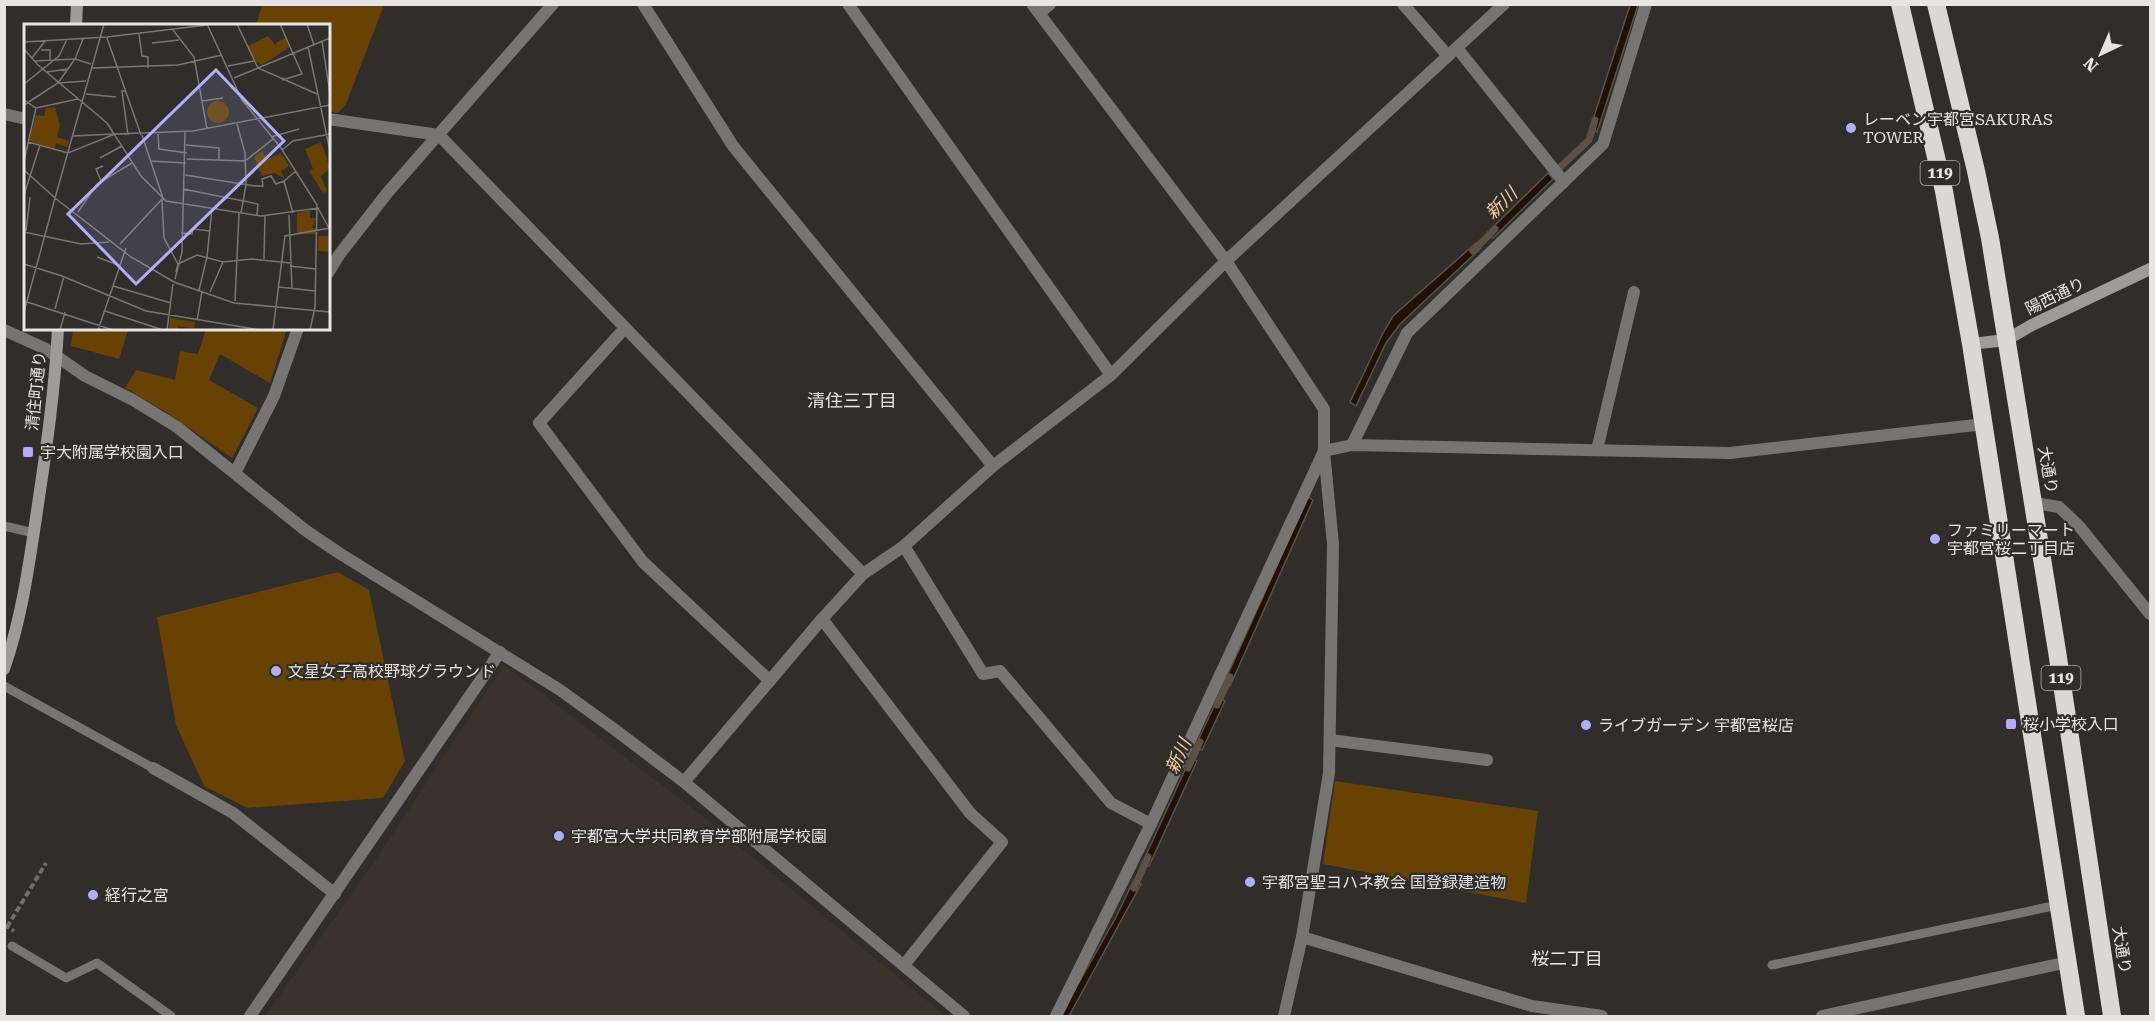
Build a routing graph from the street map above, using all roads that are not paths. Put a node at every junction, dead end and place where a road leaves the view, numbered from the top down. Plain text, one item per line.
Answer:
1 (77, 4) edge
2 (553, 4) edge
3 (643, 4) edge
4 (848, 4) edge
5 (1050, 4) edge
6 (1403, 4) edge
7 (1504, 4) edge
8 (1646, 4) edge
9 (1900, 4) edge
10 (1936, 4) edge
11 (1036, 9) edge
12 (76, 24) edge
13 (1452, 52) junction
14 (4, 114) edge
15 (24, 119) edge
16 (330, 119) edge
17 (439, 135) junction
18 (1563, 181) junction
19 (1226, 261) junction
20 (330, 270) edge
21 (2149, 273) edge
22 (1634, 292) dead end
23 (625, 328) junction
24 (4, 330) edge
25 (58, 330) edge
26 (297, 330) edge
27 (2006, 340) junction
28 (1971, 344) junction
29 (57, 356) junction
30 (1112, 375) junction
31 (1984, 424) junction
32 (1352, 445) junction
33 (1597, 450) junction
34 (1324, 451) junction
35 (993, 466) junction
36 (235, 473) junction
37 (2034, 503) junction
38 (4, 526) edge
39 (34, 533) junction
40 (904, 546) junction
41 (863, 574) junction
42 (2151, 614) edge
43 (822, 619) junction
44 (500, 652) junction
45 (4, 669) edge
46 (770, 681) junction
47 (4, 686) edge
48 (1330, 740) junction
49 (1487, 760) dead end
50 (153, 768) joint
51 (684, 782) junction
52 (1151, 824) junction
53 (335, 894) junction
54 (2058, 904) junction
55 (1302, 937) junction
56 (12, 946) dead end
57 (2068, 962) junction
58 (904, 964) junction
59 (1772, 965) dead end
60 (171, 1017) edge
61 (250, 1017) edge
62 (964, 1017) edge
63 (1056, 1017) edge
64 (1284, 1017) edge
65 (1602, 1017) edge
66 (1822, 1017) edge
67 (2076, 1017) edge
68 (2112, 1017) edge

1 - 12 street
2 - 17 street
3 - 35 street
4 - 30 street
5 - 11 street
6 - 13 street
7 - 13 street
8 - 18 street
9 - 28 highway, 119
10 - 27 highway, 大通り / 119
11 - 19 street
13 - 18 street
13 - 19 street
14 - 15 street
16 - 17 street
17 - 20 street
17 - 23 street
18 - 32 street
19 - 30 street
19 - 34 street
21 - 27 street, 陽西通り
22 - 33 street
23 - 41 street
23 - 46 street
24 - 29 street
25 - 29 street, 清住町通り
26 - 36 street
27 - 28 street, 陽西通り
27 - 37 highway, 大通り / 119
28 - 31 highway, 119
29 - 36 street
29 - 39 street, 清住町通り
30 - 35 street
31 - 33 street
31 - 54 highway, 119
32 - 33 street
32 - 34 street
34 - 48 street
34 - 52 street
35 - 40 street
36 - 44 street
37 - 42 street
37 - 68 highway, 大通り / 119
38 - 39 lane
39 - 45 street, 清住町通り
40 - 41 street
40 - 52 street
41 - 43 street
43 - 46 street
43 - 58 street
44 - 51 street
44 - 53 street
46 - 51 street
47 - 50 lane
48 - 49 street
48 - 55 street
50 - 53 street
51 - 58 street
52 - 63 street
53 - 61 street
54 - 57 highway, 119
54 - 59 lane
55 - 64 street
55 - 65 street
56 - 60 lane
57 - 66 street
57 - 67 highway, 119
58 - 62 street

